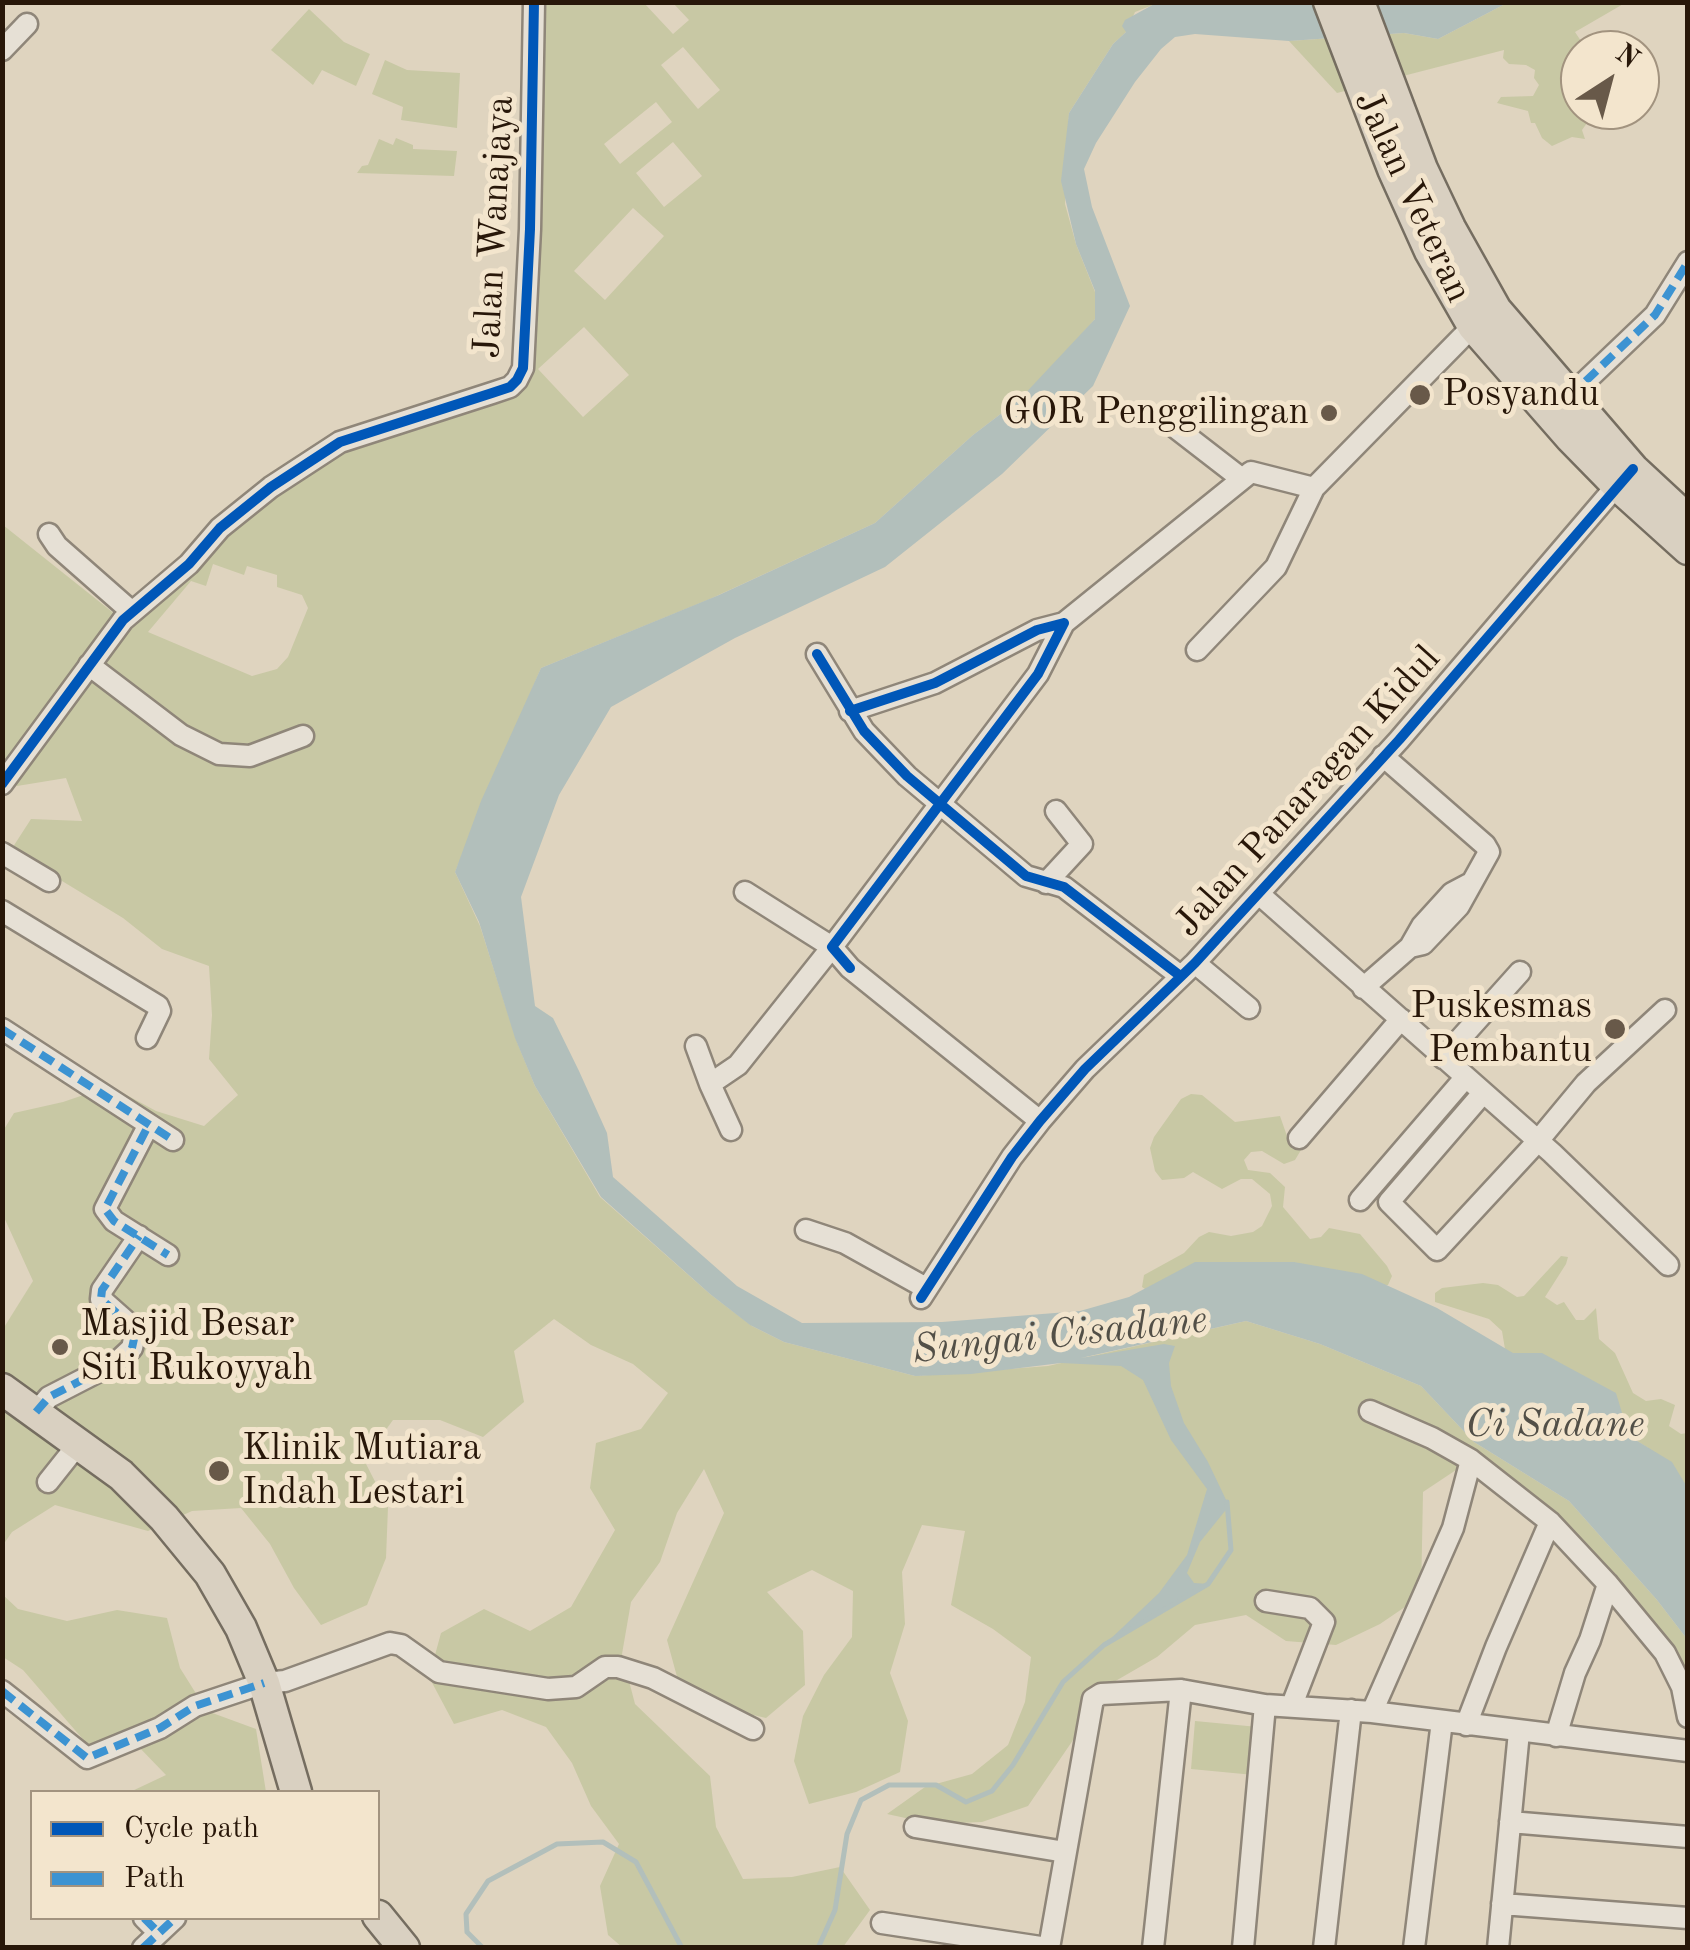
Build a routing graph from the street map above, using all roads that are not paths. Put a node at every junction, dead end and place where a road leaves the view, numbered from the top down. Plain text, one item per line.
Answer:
1 (534, 2) edge
2 (1329, 2) edge
3 (1359, 2) edge
4 (27, 24) dead end
5 (2, 50) edge
6 (1366, 61) junction
7 (1688, 262) edge
8 (1473, 326) junction
9 (1569, 397) junction
10 (1168, 421) dead end
11 (1625, 477) junction
12 (1242, 479) junction
13 (1314, 488) junction
14 (1688, 520) edge
15 (49, 534) dead end
16 (1688, 548) edge
17 (132, 612) junction
18 (1064, 623) junction
19 (1198, 650) dead end
20 (817, 654) dead end
21 (89, 665) junction
22 (850, 712) junction
23 (303, 736) dead end
24 (1384, 756) junction
25 (2, 784) edge
26 (939, 800) junction
27 (1056, 811) dead end
28 (2, 854) edge
29 (48, 881) dead end
30 (1046, 882) junction
31 (744, 892) dead end
32 (1258, 894) junction
33 (2, 911) edge
34 (832, 947) junction
35 (1187, 969) junction
36 (1520, 972) dead end
37 (1362, 988) junction
38 (1249, 1008) dead end
39 (1664, 1010) dead end
40 (1401, 1020) junction
41 (2, 1029) edge
42 (147, 1038) dead end
43 (696, 1046) dead end
44 (1443, 1058) junction
45 (1465, 1078) junction
46 (710, 1084) junction
47 (1483, 1093) junction
48 (1040, 1121) junction
49 (146, 1130) dead end
50 (731, 1130) dead end
51 (1299, 1138) dead end
52 (173, 1140) dead end
53 (1538, 1142) junction
54 (1360, 1200) dead end
55 (806, 1230) dead end
56 (139, 1236) junction
57 (168, 1256) dead end
58 (1668, 1264) dead end
59 (2, 1390) edge
60 (1370, 1411) dead end
61 (36, 1412) junction
62 (79, 1443) junction
63 (1471, 1460) junction
64 (48, 1482) dead end
65 (1550, 1522) junction
66 (1608, 1584) junction
67 (1266, 1601) dead end
68 (264, 1683) junction
69 (1182, 1690) junction
70 (2, 1691) edge
71 (1292, 1705) junction
72 (1265, 1706) junction
73 (1362, 1711) junction
74 (1688, 1717) edge
75 (1442, 1721) junction
76 (1466, 1725) junction
77 (754, 1729) dead end
78 (1519, 1732) junction
79 (1556, 1736) junction
80 (1688, 1751) edge
81 (295, 1790) edge
82 (1510, 1822) junction
83 (916, 1827) dead end
84 (1688, 1838) edge
85 (1065, 1852) junction
86 (1502, 1904) junction
87 (380, 1918) edge
88 (1688, 1918) edge
89 (882, 1924) dead end
90 (152, 1925) edge
91 (142, 1948) edge
92 (404, 1948) edge
93 (1048, 1948) edge
94 (1153, 1948) edge
95 (1243, 1948) edge
96 (1324, 1948) edge
97 (1414, 1948) edge
98 (1498, 1948) edge

1 - 17 street, Jalan Wanajaya
2 - 6 main road, Jalan Veteran
3 - 6 main road
4 - 5 street
6 - 8 main road, Jalan Veteran
6 - 9 main road, Jalan Veteran
7 - 9 street
8 - 11 main road, Jalan Veteran
8 - 13 street
9 - 11 main road, Jalan Veteran
10 - 12 street
11 - 14 main road, Jalan Veteran
11 - 16 main road, Jalan Veteran
11 - 24 street, Jalan Panaragan Kidul
12 - 13 street
12 - 18 street
13 - 19 street
15 - 17 street
17 - 21 street, Jalan Wanajaya
18 - 22 street
18 - 26 street
20 - 22 street
21 - 23 street
21 - 25 street, Jalan Wanajaya
22 - 26 street
24 - 32 street, Jalan Panaragan Kidul
24 - 37 street
26 - 30 street
26 - 34 street
27 - 30 street
28 - 29 street
30 - 35 street
31 - 34 street
32 - 35 street, Jalan Panaragan Kidul
32 - 37 street
33 - 42 street
34 - 46 street
34 - 48 street
35 - 38 street
35 - 48 street, Jalan Panaragan Kidul
36 - 44 street
37 - 40 street
39 - 53 street
40 - 44 street
40 - 51 street
41 - 52 street
43 - 46 street
44 - 45 street
45 - 47 street
45 - 54 street
46 - 50 street
47 - 53 street
47 - 53 street
48 - 55 street, Jalan Panaragan Kidul
49 - 56 street
53 - 58 street
56 - 57 street
56 - 61 street
59 - 61 main road
60 - 63 street
61 - 62 main road
62 - 64 street
62 - 68 main road
63 - 65 street
63 - 73 street
65 - 66 street
65 - 76 street
66 - 74 street
66 - 79 street
67 - 71 street
68 - 70 street
68 - 77 street
68 - 81 main road
69 - 72 street
69 - 85 street
69 - 94 street
71 - 72 street
71 - 73 street
72 - 95 street
73 - 75 street
73 - 96 street
75 - 76 street
75 - 97 street
76 - 78 street
78 - 79 street
78 - 82 street
79 - 80 street
82 - 84 street
82 - 86 street
83 - 85 street
85 - 93 street
86 - 88 street
86 - 98 street
87 - 92 main road
89 - 93 street
90 - 91 street

